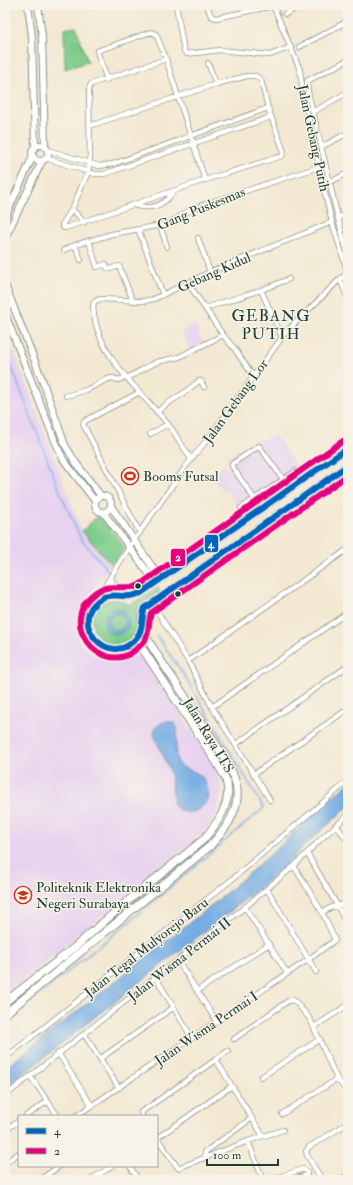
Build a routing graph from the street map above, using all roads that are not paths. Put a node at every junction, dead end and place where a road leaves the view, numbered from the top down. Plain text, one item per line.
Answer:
1 (28, 5) edge
2 (38, 5) edge
3 (176, 5) edge
4 (207, 5) edge
5 (303, 5) edge
6 (273, 6) edge
7 (285, 14) dead end
8 (348, 21) edge
9 (42, 36) junction
10 (32, 37) junction
11 (299, 47) dead end
12 (291, 48) junction
13 (166, 59) junction
14 (348, 60) edge
15 (208, 63) dead end
16 (106, 80) junction
17 (216, 84) junction
18 (348, 92) edge
19 (179, 96) junction
20 (268, 108) junction
21 (313, 112) junction
22 (271, 117) junction
23 (89, 126) junction
24 (348, 133) edge
25 (191, 135) junction
26 (194, 143) junction
27 (321, 146) junction
28 (35, 148) junction
29 (46, 148) junction
30 (33, 156) junction
31 (44, 160) junction
32 (90, 163) junction
33 (319, 167) junction
34 (88, 172) junction
35 (348, 173) edge
36 (206, 180) junction
37 (330, 182) junction
38 (174, 190) junction
39 (132, 205) junction
40 (72, 209) junction
41 (348, 212) edge
42 (5, 217) edge
43 (338, 218) junction
44 (84, 222) junction
45 (332, 222) junction
46 (160, 225) junction
47 (138, 229) junction
48 (5, 238) edge
49 (198, 238) dead end
50 (89, 240) junction
51 (75, 245) junction
52 (167, 247) dead end
53 (64, 250) dead end
54 (348, 256) edge
55 (81, 260) dead end
56 (210, 272) junction
57 (348, 273) edge
58 (340, 278) junction
59 (289, 279) dead end
60 (188, 283) junction
61 (5, 286) edge
62 (261, 290) junction
63 (163, 295) junction
64 (348, 299) edge
65 (133, 301) junction
66 (12, 305) junction
67 (5, 308) edge
68 (206, 308) junction
69 (5, 314) edge
70 (223, 335) junction
71 (282, 337) junction
72 (253, 376) junction
73 (127, 378) junction
74 (43, 382) junction
75 (34, 386) junction
76 (204, 387) dead end
77 (140, 392) junction
78 (66, 396) dead end
79 (157, 412) junction
80 (168, 424) junction
81 (150, 434) dead end
82 (348, 448) edge
83 (191, 459) junction
84 (348, 465) edge
85 (296, 471) dead end
86 (283, 479) junction
87 (101, 496) junction
88 (254, 499) junction
89 (95, 501) junction
90 (111, 506) junction
91 (241, 508) dead end
92 (261, 509) junction
93 (103, 512) junction
94 (140, 533) junction
95 (134, 541) junction
96 (130, 546) junction
97 (348, 549) edge
98 (167, 575) junction
99 (110, 579) junction
100 (152, 585) junction
101 (173, 587) junction
102 (110, 594) junction
103 (163, 594) junction
104 (95, 603) junction
105 (152, 603) junction
106 (348, 612) edge
107 (142, 626) junction
108 (126, 647) junction
109 (188, 661) junction
110 (348, 666) edge
111 (212, 707) junction
112 (348, 709) edge
113 (200, 720) junction
114 (193, 725) junction
115 (206, 729) junction
116 (198, 734) junction
117 (236, 744) junction
118 (254, 774) junction
119 (348, 781) edge
120 (270, 800) dead end
121 (348, 815) edge
122 (336, 826) junction
123 (348, 841) edge
124 (307, 853) junction
125 (294, 866) junction
126 (267, 889) junction
127 (126, 903) junction
128 (348, 903) edge
129 (337, 905) junction
130 (245, 907) junction
131 (119, 909) junction
132 (132, 910) junction
133 (324, 910) junction
134 (125, 916) junction
135 (348, 927) edge
136 (269, 944) junction
137 (309, 959) junction
138 (178, 961) junction
139 (316, 972) dead end
140 (287, 973) junction
141 (156, 978) junction
142 (197, 991) junction
143 (16, 993) junction
144 (7, 1001) edge
145 (21, 1001) junction
146 (348, 1005) edge
147 (15, 1006) junction
148 (174, 1007) junction
149 (5, 1014) edge
150 (217, 1022) junction
151 (314, 1028) junction
152 (84, 1034) junction
153 (192, 1038) junction
154 (234, 1039) dead end
155 (320, 1039) junction
156 (228, 1051) dead end
157 (58, 1053) junction
158 (5, 1058) edge
159 (101, 1058) junction
160 (216, 1060) junction
161 (30, 1076) junction
162 (261, 1077) dead end
163 (337, 1079) junction
164 (232, 1086) junction
165 (119, 1088) junction
166 (348, 1093) edge
167 (5, 1096) edge
168 (48, 1101) junction
169 (92, 1106) junction
170 (141, 1114) edge
171 (282, 1114) dead end
172 (27, 1115) edge
173 (57, 1115) edge
174 (78, 1115) edge
175 (252, 1118) junction
176 (18, 1122) edge
177 (348, 1123) edge
178 (5, 1130) edge
179 (283, 1130) dead end
180 (263, 1136) junction
181 (158, 1137) edge
182 (158, 1139) edge
183 (248, 1141) junction
184 (18, 1155) edge
185 (208, 1156) junction
186 (5, 1163) edge
187 (58, 1167) edge
188 (110, 1167) edge
189 (131, 1167) edge
190 (348, 1175) edge
191 (39, 1180) edge
192 (90, 1180) edge
193 (138, 1180) edge
194 (263, 1180) edge
195 (269, 1180) edge
196 (290, 1180) edge
197 (322, 1180) edge
198 (341, 1180) edge

1 - 10 street
2 - 9 street
3 - 12 street
4 - 6 street
5 - 7 street
6 - 12 street, Jalan Gebang Putih
8 - 11 street
9 - 10 street
9 - 29 street
10 - 28 street
12 - 33 street, Jalan Gebang Putih
13 - 16 street
13 - 16 street
13 - 19 street
14 - 21 street
15 - 17 street
16 - 23 street
17 - 19 street
17 - 20 street
18 - 21 street
19 - 23 street
19 - 25 street
20 - 22 street
20 - 25 street
21 - 27 street
22 - 26 street
22 - 36 street
23 - 32 street
24 - 27 street
25 - 26 street
25 - 32 street
26 - 34 street
26 - 36 street
27 - 37 street
28 - 29 street
28 - 30 street
29 - 31 street
29 - 32 street
30 - 31 street
30 - 42 street
31 - 34 street
31 - 48 street
32 - 34 street
33 - 45 street, Jalan Gebang Putih
33 - 46 street, Gang Puskesmas
34 - 40 street
35 - 37 street
36 - 38 street
37 - 43 street
38 - 39 street
38 - 39 street
39 - 44 street
40 - 44 street
40 - 44 street
41 - 43 street
43 - 54 street
45 - 56 street, Gebang Kidul
45 - 57 street, Jalan Gebang Putih
46 - 47 street, Gang Puskesmas
46 - 52 street
47 - 50 street, Gang Puskesmas
47 - 63 street
49 - 56 street
50 - 51 street, Gang Puskesmas
50 - 65 street
51 - 53 street, Gang Puskesmas
51 - 55 street
56 - 60 street, Gebang Kidul
57 - 58 street, Jalan Gebang Lor
58 - 64 street
58 - 71 street, Jalan Gebang Lor
59 - 62 street
60 - 63 street, Gebang Kidul
60 - 68 street
61 - 66 street
62 - 68 street
62 - 71 street
63 - 65 street, Gebang Kidul
65 - 73 street, Gebang Kidul
66 - 67 street
66 - 74 street
68 - 70 street
69 - 75 street
70 - 72 street
70 - 73 street
71 - 72 street, Jalan Gebang Lor
72 - 83 street, Jalan Gebang Lor
73 - 77 street
73 - 78 street
74 - 75 street
74 - 87 street
75 - 89 street
76 - 79 street
77 - 79 street
77 - 94 street
79 - 80 street
80 - 81 street
80 - 83 street
82 - 92 main road
83 - 94 street, Jalan Gebang Lor
84 - 101 main road
85 - 86 street
86 - 88 street
86 - 88 street
87 - 89 street
87 - 90 street
88 - 91 street
88 - 92 street
89 - 93 street
90 - 93 street
90 - 95 street
92 - 98 main road
93 - 96 street
94 - 95 street, Jalan Gebang Lor
95 - 96 street, Jalan Gebang Lor
95 - 98 street
96 - 99 street, Jalan Gebang Lor
96 - 100 street
97 - 109 street
98 - 100 main road
98 - 101 main road
99 - 102 street
99 - 104 street, Jalan Gebang Lor
100 - 102 main road
100 - 103 main road
101 - 103 main road
102 - 104 main road
103 - 105 main road
104 - 108 main road
105 - 107 main road
105 - 109 street
106 - 111 street
107 - 108 main road
107 - 113 main road, Jalan Raya ITS
108 - 114 main road, Jalan Raya ITS
109 - 111 street
110 - 117 street
111 - 117 street
112 - 118 street
113 - 114 main road
113 - 115 main road, Jalan Raya ITS
114 - 116 main road, Jalan Raya ITS
115 - 116 main road
115 - 132 main road, Jalan Raya ITS
116 - 127 main road, Jalan Raya ITS
117 - 118 street
118 - 120 street
119 - 158 street, Jalan Tegal Mulyorejo Baru
121 - 122 street, Jalan Wisma Permai II
122 - 123 street
122 - 124 street, Jalan Wisma Permai II
124 - 125 street, Jalan Wisma Permai II
124 - 129 street
125 - 126 street, Jalan Wisma Permai II
125 - 133 street
126 - 130 street, Jalan Wisma Permai II
126 - 137 street
127 - 131 main road, Jalan Raya ITS
127 - 132 main road
128 - 129 street
129 - 133 street
129 - 135 street
130 - 136 street
130 - 138 street, Jalan Wisma Permai II
131 - 134 main road
131 - 143 main road, Jalan Raya ITS
132 - 134 main road, Jalan Raya ITS
133 - 137 street, Jalan Wisma Permai I
134 - 145 main road, Jalan Raya ITS
136 - 140 street
136 - 142 street
137 - 139 street
137 - 140 street, Jalan Wisma Permai I
138 - 141 street, Jalan Wisma Permai II
138 - 142 street
140 - 150 street, Jalan Wisma Permai I
141 - 148 street
141 - 152 street, Jalan Wisma Permai II
142 - 150 street
143 - 144 main road, Jalan Raya ITS
143 - 145 main road
144 - 147 main road
145 - 147 main road, Jalan Raya ITS
146 - 151 street
147 - 149 main road, Jalan Raya ITS
148 - 153 street
148 - 159 street
150 - 153 street, Jalan Wisma Permai I
151 - 154 street
151 - 155 street
152 - 157 street, Jalan Wisma Permai II
152 - 159 street
153 - 165 street, Jalan Wisma Permai I
155 - 162 street
155 - 163 street
156 - 160 street
157 - 161 street, Jalan Wisma Permai II
157 - 169 street
159 - 165 street
160 - 164 street
160 - 170 street
161 - 167 street, Jalan Wisma Permai II
161 - 168 street
163 - 166 street
163 - 171 street
164 - 175 street
164 - 181 street
165 - 169 street, Jalan Wisma Permai I
168 - 172 street
168 - 173 street
169 - 174 street, Jalan Wisma Permai I
175 - 180 street
175 - 185 street
176 - 178 street
177 - 197 street
179 - 180 street
180 - 183 street
182 - 185 street
183 - 185 street
183 - 194 street
184 - 186 street
187 - 191 street
188 - 192 street
189 - 193 street
190 - 198 street
195 - 196 street

